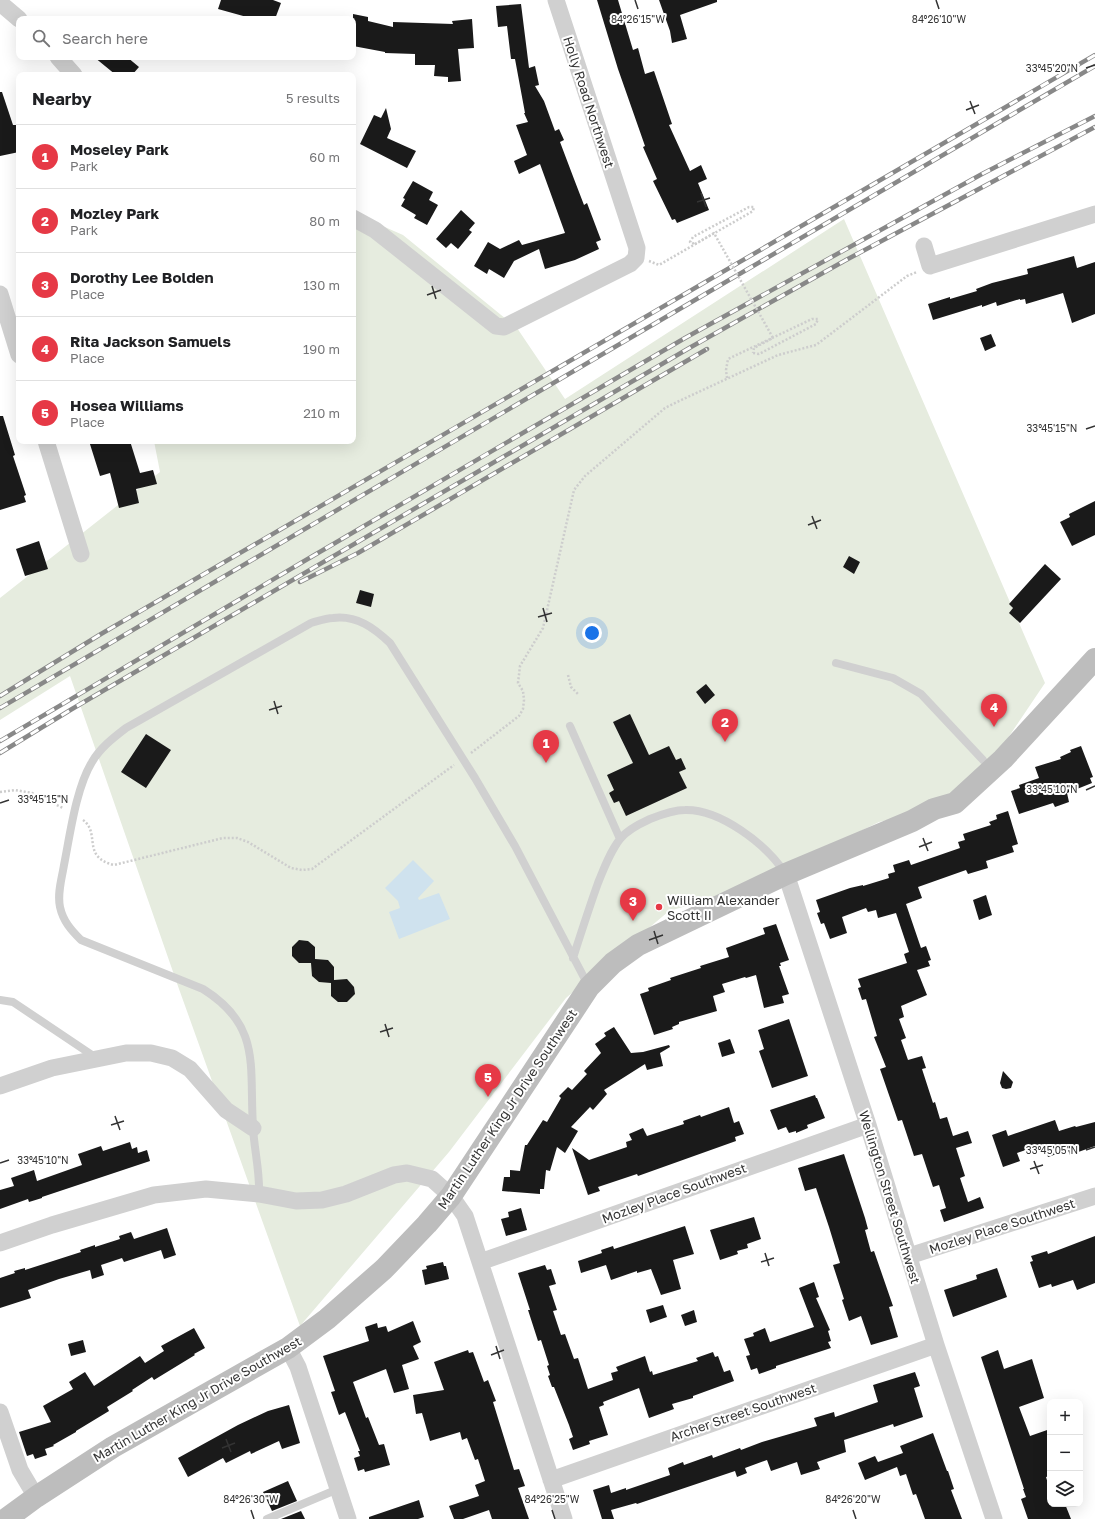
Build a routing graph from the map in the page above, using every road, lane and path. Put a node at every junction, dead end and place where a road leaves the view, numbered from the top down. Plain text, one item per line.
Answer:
1 (556, 0) edge
2 (0, 3) edge
3 (16, 16) edge
4 (61, 60) edge
5 (71, 72) edge
6 (1095, 214) edge
7 (356, 220) edge
8 (924, 246) dead end
9 (636, 258) junction
10 (930, 266) junction
11 (0, 294) edge
12 (16, 345) edge
13 (727, 378) junction
14 (47, 444) edge
15 (81, 554) dead end
16 (1095, 643) edge
17 (1095, 659) edge
18 (836, 663) dead end
19 (568, 675) dead end
20 (579, 695) dead end
21 (570, 726) dead end
22 (477, 748) dead end
23 (983, 760) junction
24 (449, 769) dead end
25 (0, 792) edge
26 (58, 805) dead end
27 (934, 809) junction
28 (85, 822) dead end
29 (620, 839) junction
30 (786, 874) junction
31 (573, 958) junction
32 (589, 987) junction
33 (0, 1000) edge
34 (98, 1059) junction
35 (0, 1086) edge
36 (868, 1125) junction
37 (253, 1128) junction
38 (259, 1194) junction
39 (452, 1196) junction
40 (1095, 1196) edge
41 (0, 1243) edge
42 (909, 1256) junction
43 (480, 1262) junction
44 (936, 1345) junction
45 (288, 1348) junction
46 (0, 1412) edge
47 (551, 1480) junction
48 (338, 1489) junction
49 (36, 1497) junction
50 (6, 1519) edge
51 (267, 1519) edge
52 (348, 1519) edge
53 (564, 1519) edge
54 (994, 1519) edge

1 - 9 street, Holly Road Northwest
2 - 3 street
4 - 5 street
6 - 10 street
7 - 9 street
8 - 10 street
9 - 13 path, bridge
10 - 13 path
11 - 12 street
13 - 22 path
14 - 15 street
16 - 23 main road
17 - 27 main road, Martin Luther King Jr Drive Southwest
18 - 23 lane
19 - 20 path
21 - 29 lane
23 - 27 main road
24 - 28 path
25 - 26 path
27 - 30 main road, Martin Luther King Jr Drive Southwest
29 - 30 lane
29 - 31 lane
30 - 32 main road, Martin Luther King Jr Drive Southwest
30 - 36 street, Wellington Street Southwest
31 - 32 lane
31 - 37 lane
32 - 39 main road, Martin Luther King Jr Drive Southwest
33 - 34 lane
34 - 35 street
34 - 37 street
36 - 42 street, Wellington Street Southwest
36 - 43 street, Mozley Place Southwest
37 - 38 lane
38 - 39 street
38 - 41 street
39 - 43 street
39 - 45 main road, Martin Luther King Jr Drive Southwest
40 - 42 street, Mozley Place Southwest
42 - 44 street, Wellington Street Southwest
43 - 47 street
44 - 47 street, Archer Street Southwest
44 - 54 street, Wellington Street Southwest
45 - 48 street
45 - 49 main road, Martin Luther King Jr Drive Southwest
46 - 49 street
47 - 53 street
48 - 51 lane
48 - 52 street
49 - 50 main road, Martin Luther King Jr Drive Southwest

